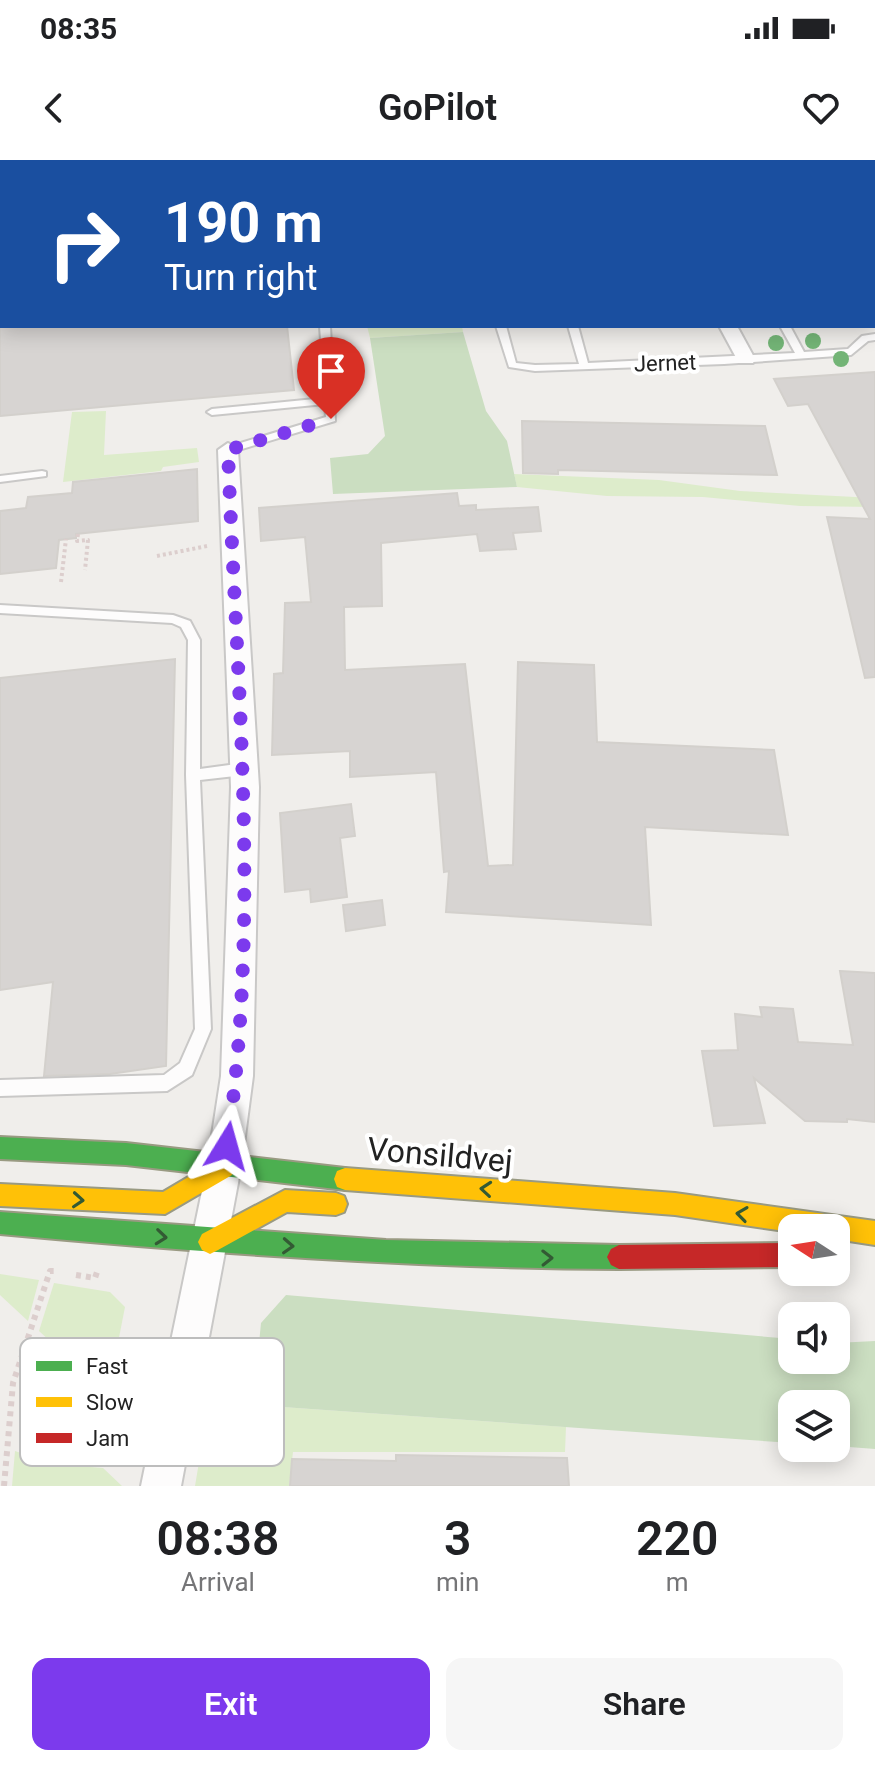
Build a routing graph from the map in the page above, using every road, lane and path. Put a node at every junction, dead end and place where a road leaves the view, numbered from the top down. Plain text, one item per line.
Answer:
1 (325, 328) edge
2 (502, 328) edge
3 (574, 328) edge
4 (729, 328) edge
5 (786, 328) edge
6 (875, 337) edge
7 (797, 356) junction
8 (746, 359) junction
9 (584, 366) junction
10 (330, 401) junction
11 (212, 412) dead end
12 (228, 450) joint
13 (42, 474) dead end
14 (0, 479) edge
15 (78, 534) dead end
16 (66, 539) dead end
17 (232, 542) junction
18 (157, 556) dead end
19 (85, 570) dead end
20 (61, 582) dead end
21 (0, 609) edge
22 (244, 769) junction
23 (193, 775) junction
24 (0, 1088) edge
25 (0, 1148) edge
26 (224, 1167) junction
27 (0, 1195) edge
28 (675, 1204) junction
29 (357, 1206) dead end
30 (586, 1216) dead end
31 (0, 1223) edge
32 (105, 1232) junction
33 (875, 1233) edge
34 (210, 1242) junction
35 (778, 1255) edge
36 (28, 1338) edge
37 (191, 1338) edge
38 (20, 1362) edge
39 (165, 1466) edge
40 (4, 1486) edge
41 (161, 1486) edge

1 - 10 lane
2 - 9 lane, Jernet
3 - 9 lane
4 - 8 street
5 - 7 lane
6 - 7 lane, Jernet
7 - 8 lane, Jernet
8 - 9 lane, Jernet
10 - 11 lane
10 - 12 lane
12 - 17 street
13 - 14 lane
15 - 19 path
16 - 20 path
17 - 18 path
17 - 22 street
21 - 23 lane
22 - 23 lane
22 - 26 street
23 - 24 lane
25 - 26 main road, Vonsildvej
27 -> 26 main road
28 -> 26 main road, Vonsildvej
26 - 34 street
28 - 30 main road
33 -> 28 main road, Vonsildvej
29 - 34 main road
31 - 32 main road
32 -> 34 main road
32 - 36 path
34 -> 35 main road
34 - 37 street
38 - 40 path
39 - 41 street

